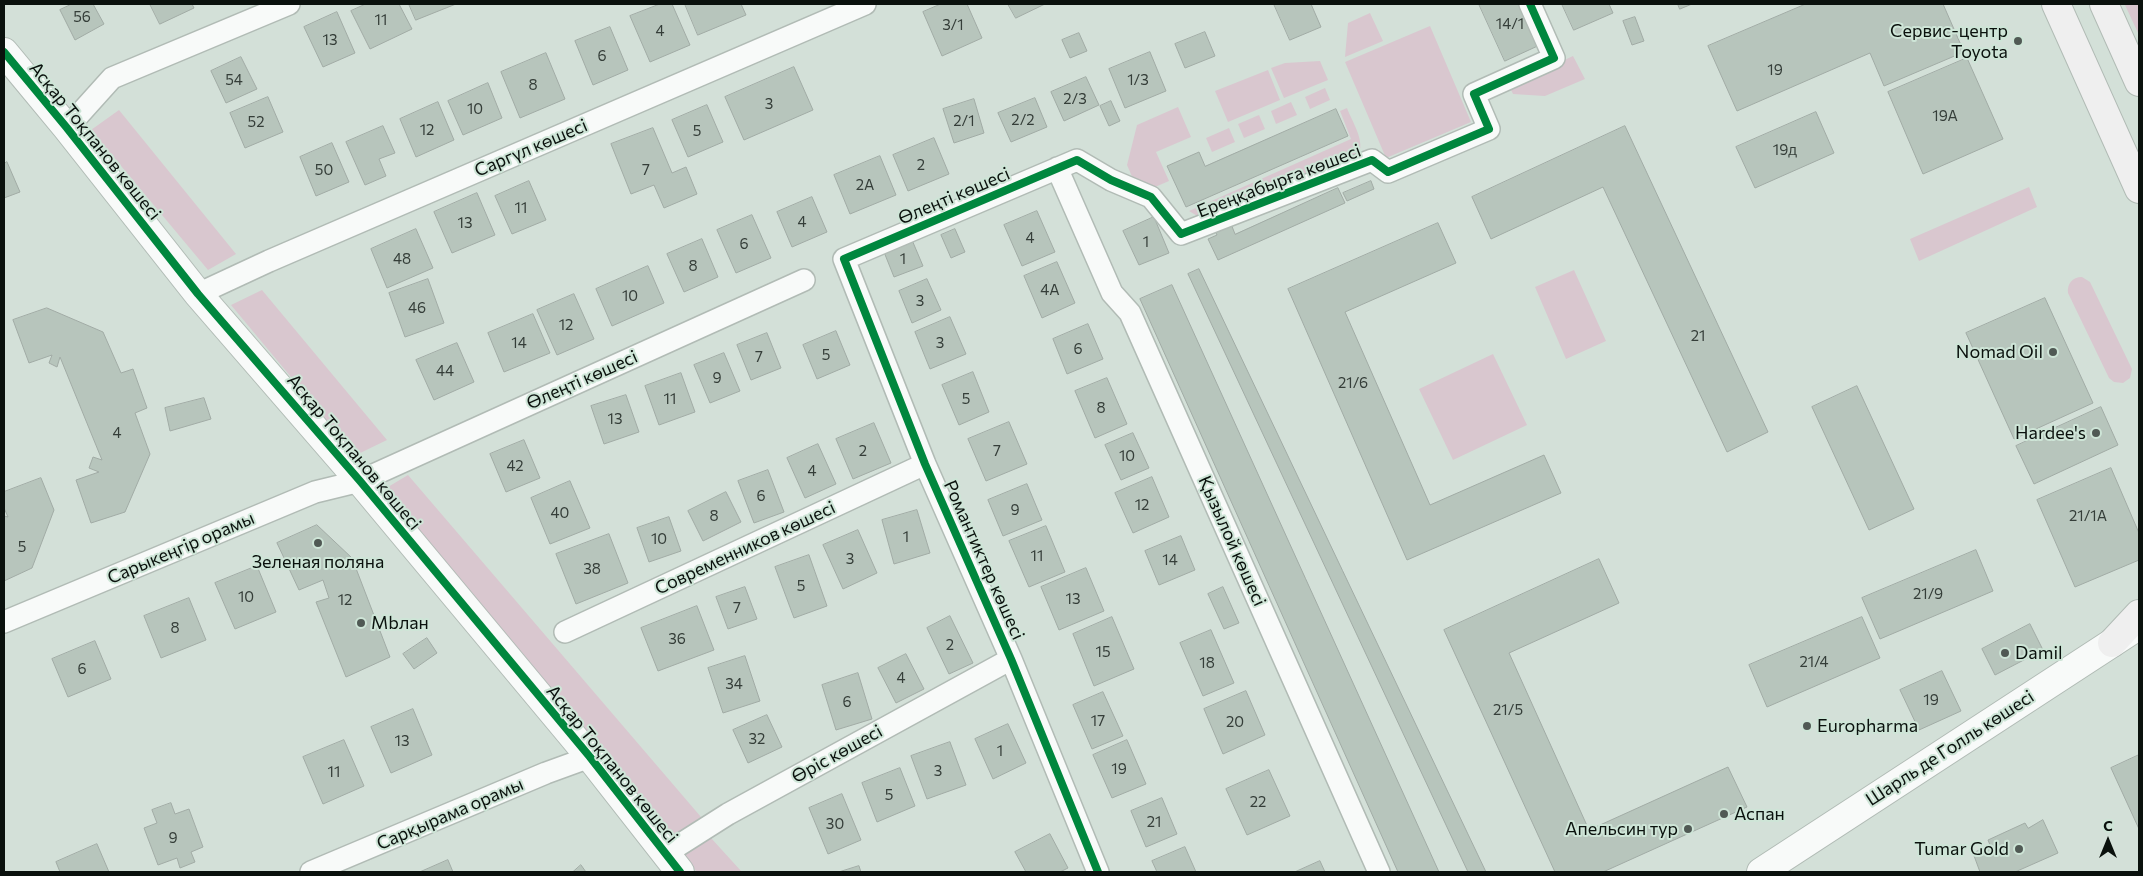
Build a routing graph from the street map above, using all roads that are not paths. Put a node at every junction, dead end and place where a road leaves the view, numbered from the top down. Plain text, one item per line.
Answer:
1 (289, 4) edge
2 (865, 4) edge
3 (1530, 4) edge
4 (2056, 4) edge
5 (2104, 4) edge
6 (4, 52) edge
7 (2139, 82) edge
8 (67, 128) junction
9 (1077, 160) joint
10 (1057, 168) junction
11 (2139, 189) edge
12 (844, 259) joint
13 (804, 280) dead end
14 (198, 294) junction
15 (925, 464) junction
16 (360, 482) junction
17 (2139, 614) edge
18 (4, 622) edge
19 (2139, 626) edge
20 (565, 632) dead end
21 (2139, 635) edge
22 (2112, 643) junction
23 (1011, 659) junction
24 (590, 757) junction
25 (673, 863) edge
26 (311, 872) edge
27 (1098, 872) edge
28 (1379, 872) edge
29 (1761, 872) edge

1 - 8 street
2 - 14 street, Саргүл көшесі
3 - 9 street, Ереңқабырға көшесі
4 - 11 main road
5 - 7 main road
6 - 8 street, Асқар Тоқпанов көшесі
8 - 14 street, Асқар Тоқпанов көшесі
9 - 10 street, Өлеңті көшесі
10 - 12 street, Өлеңті көшесі
10 - 28 street, Қызылой көшесі
12 - 15 street, Романтиктер көшесі
13 - 16 street, Өлеңті көшесі
14 - 16 street, Асқар Тоқпанов көшесі
15 - 20 street, Современников көшесі
15 - 23 street, Романтиктер көшесі
16 - 18 street, Сарыкеңгір орамы
16 - 24 street, Асқар Тоқпанов көшесі
17 - 22 main road
19 - 22 street, Шарль де Голль көшесі
21 - 22 main road
22 - 29 street, Шарль де Голль көшесі
23 - 25 street, Өріс көшесі
23 - 27 street, Романтиктер көшесі
24 - 25 street, Асқар Тоқпанов көшесі
24 - 26 street, Сарқырама орамы

